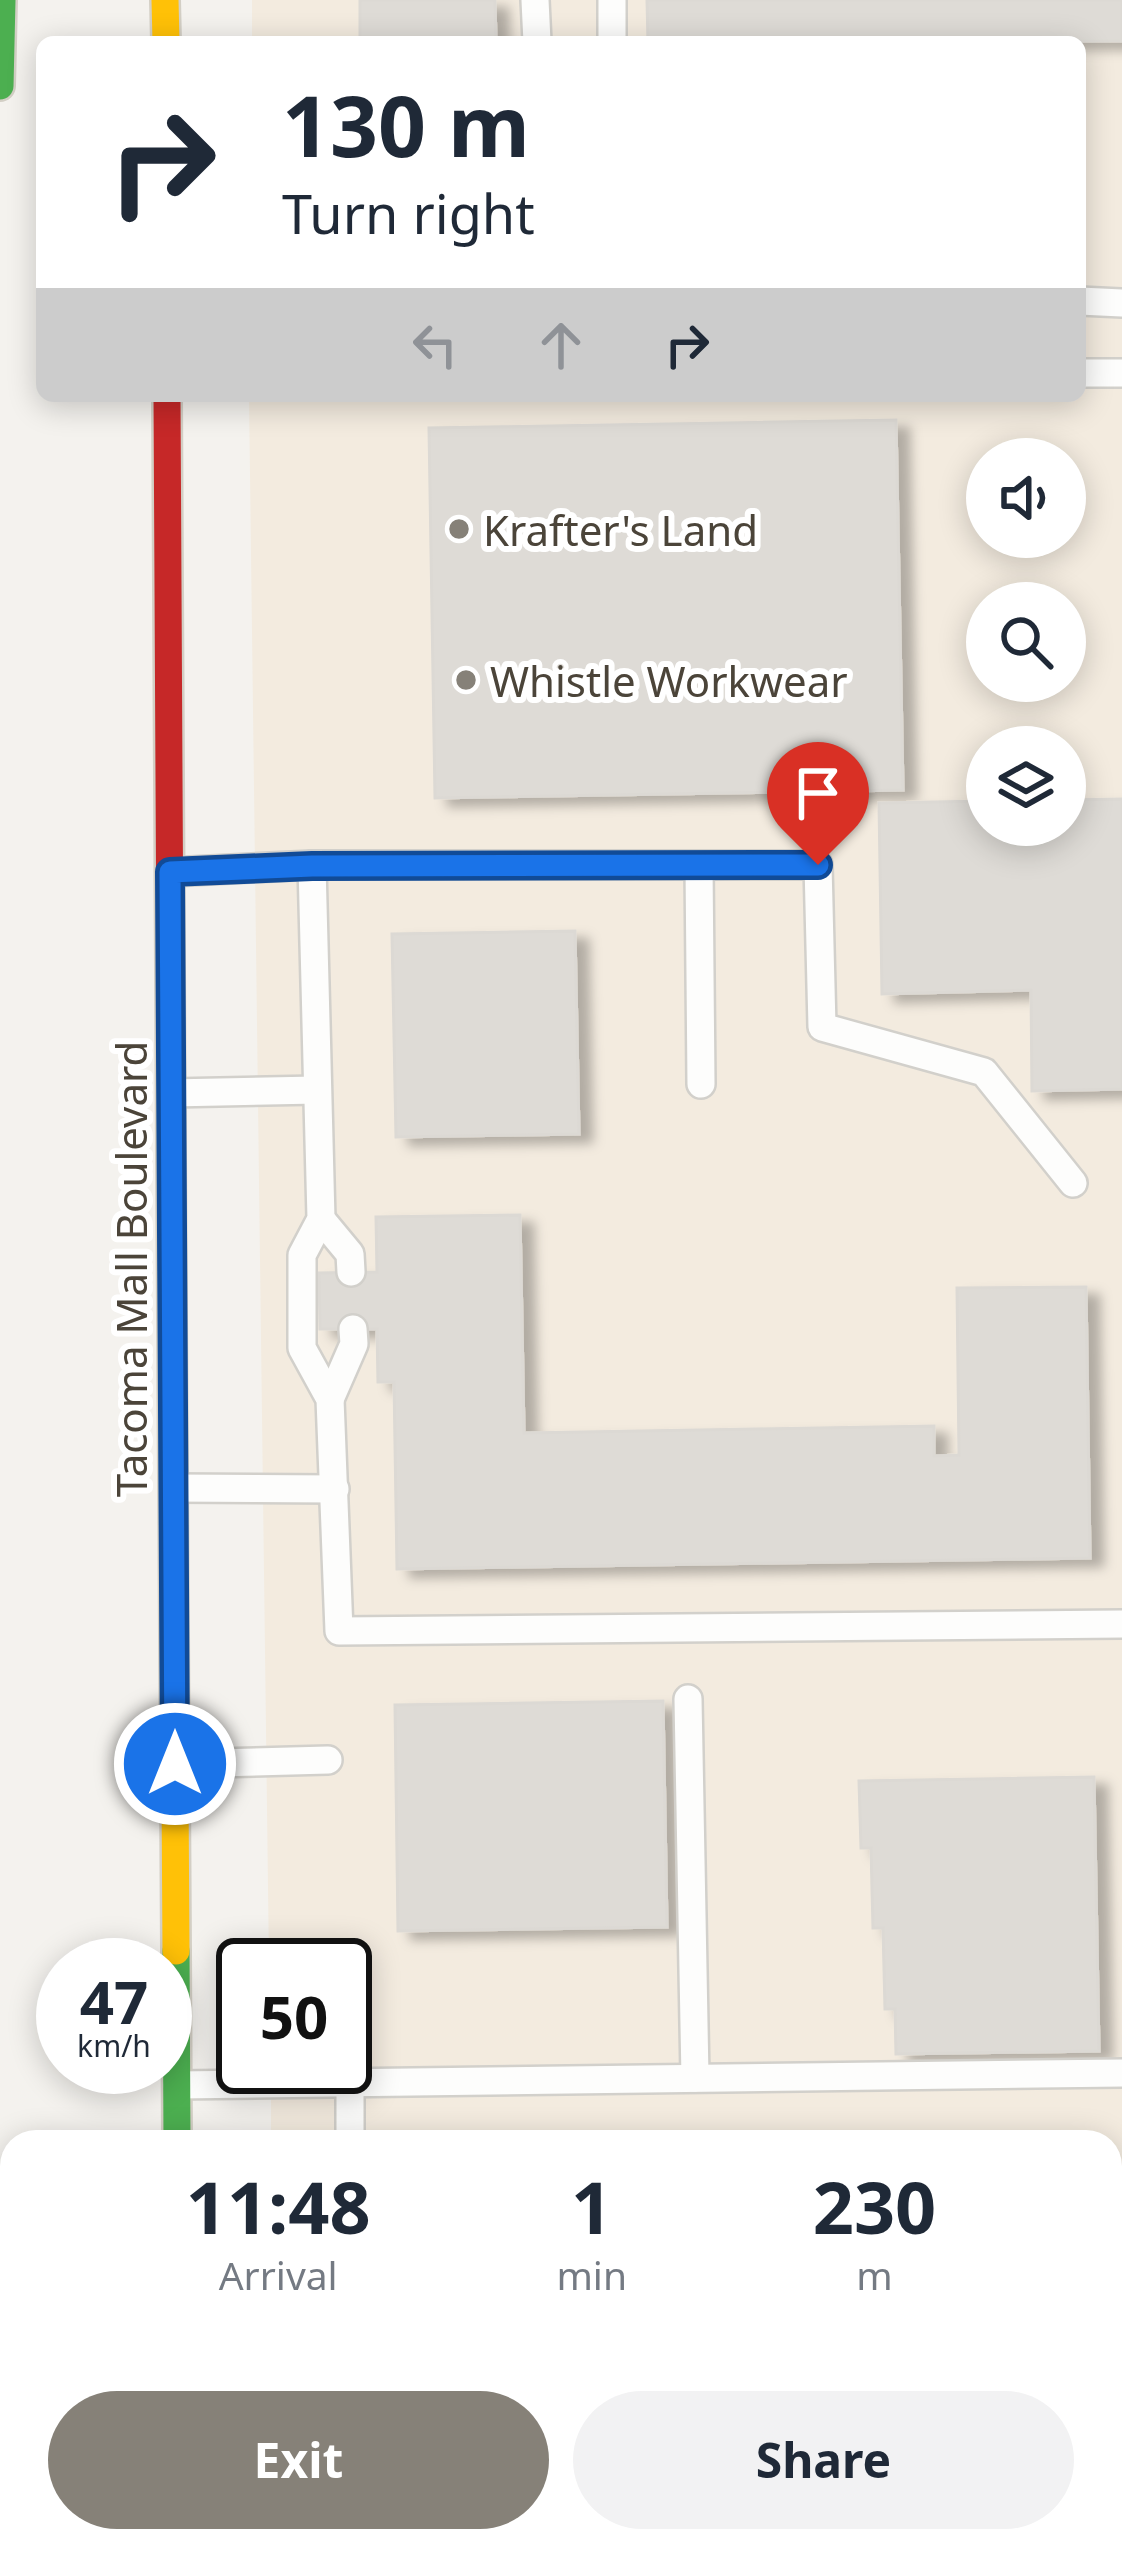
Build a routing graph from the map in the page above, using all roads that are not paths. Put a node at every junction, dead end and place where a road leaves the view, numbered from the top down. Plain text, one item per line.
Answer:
1 (3, 0) edge
2 (165, 0) edge
3 (535, 0) edge
4 (612, 0) edge
5 (166, 36) edge
6 (537, 36) edge
7 (612, 36) edge
8 (2, 38) edge
9 (0, 86) edge
10 (1086, 301) edge
11 (1122, 303) edge
12 (1086, 373) edge
13 (1122, 373) edge
14 (167, 402) edge
15 (312, 866) junction
16 (699, 866) junction
17 (170, 872) junction
18 (701, 1084) dead end
19 (317, 1090) junction
20 (171, 1094) junction
21 (1073, 1184) dead end
22 (321, 1219) junction
23 (351, 1272) dead end
24 (353, 1329) dead end
25 (330, 1399) junction
26 (174, 1488) junction
27 (335, 1489) junction
28 (1122, 1624) edge
29 (688, 1699) dead end
30 (328, 1760) dead end
31 (175, 1764) junction
32 (176, 1938) edge
33 (1122, 2073) edge
34 (695, 2078) junction
35 (372, 2082) edge
36 (177, 2094) edge
37 (350, 2094) edge
38 (177, 2130) edge
39 (350, 2130) edge

1 - 8 main road
2 - 5 main road
3 - 6 lane
4 - 7 lane
8 - 9 main road
10 - 11 lane
12 - 13 lane
14 - 17 main road, Tacoma Mall Boulevard
15 - 16 lane
15 - 17 lane
15 - 19 lane
16 - 18 lane
16 - 21 lane
17 - 20 main road, Tacoma Mall Boulevard
19 - 20 lane
19 - 22 lane
20 - 26 main road, Tacoma Mall Boulevard
22 - 23 lane
22 - 25 lane
24 - 25 lane
25 - 27 lane
26 - 27 lane
26 - 31 main road, Tacoma Mall Boulevard
27 - 28 lane
29 - 34 lane
30 - 31 lane
31 - 32 main road, Tacoma Mall Boulevard
33 - 34 lane
34 - 35 lane
36 - 38 main road, Tacoma Mall Boulevard
37 - 39 lane

